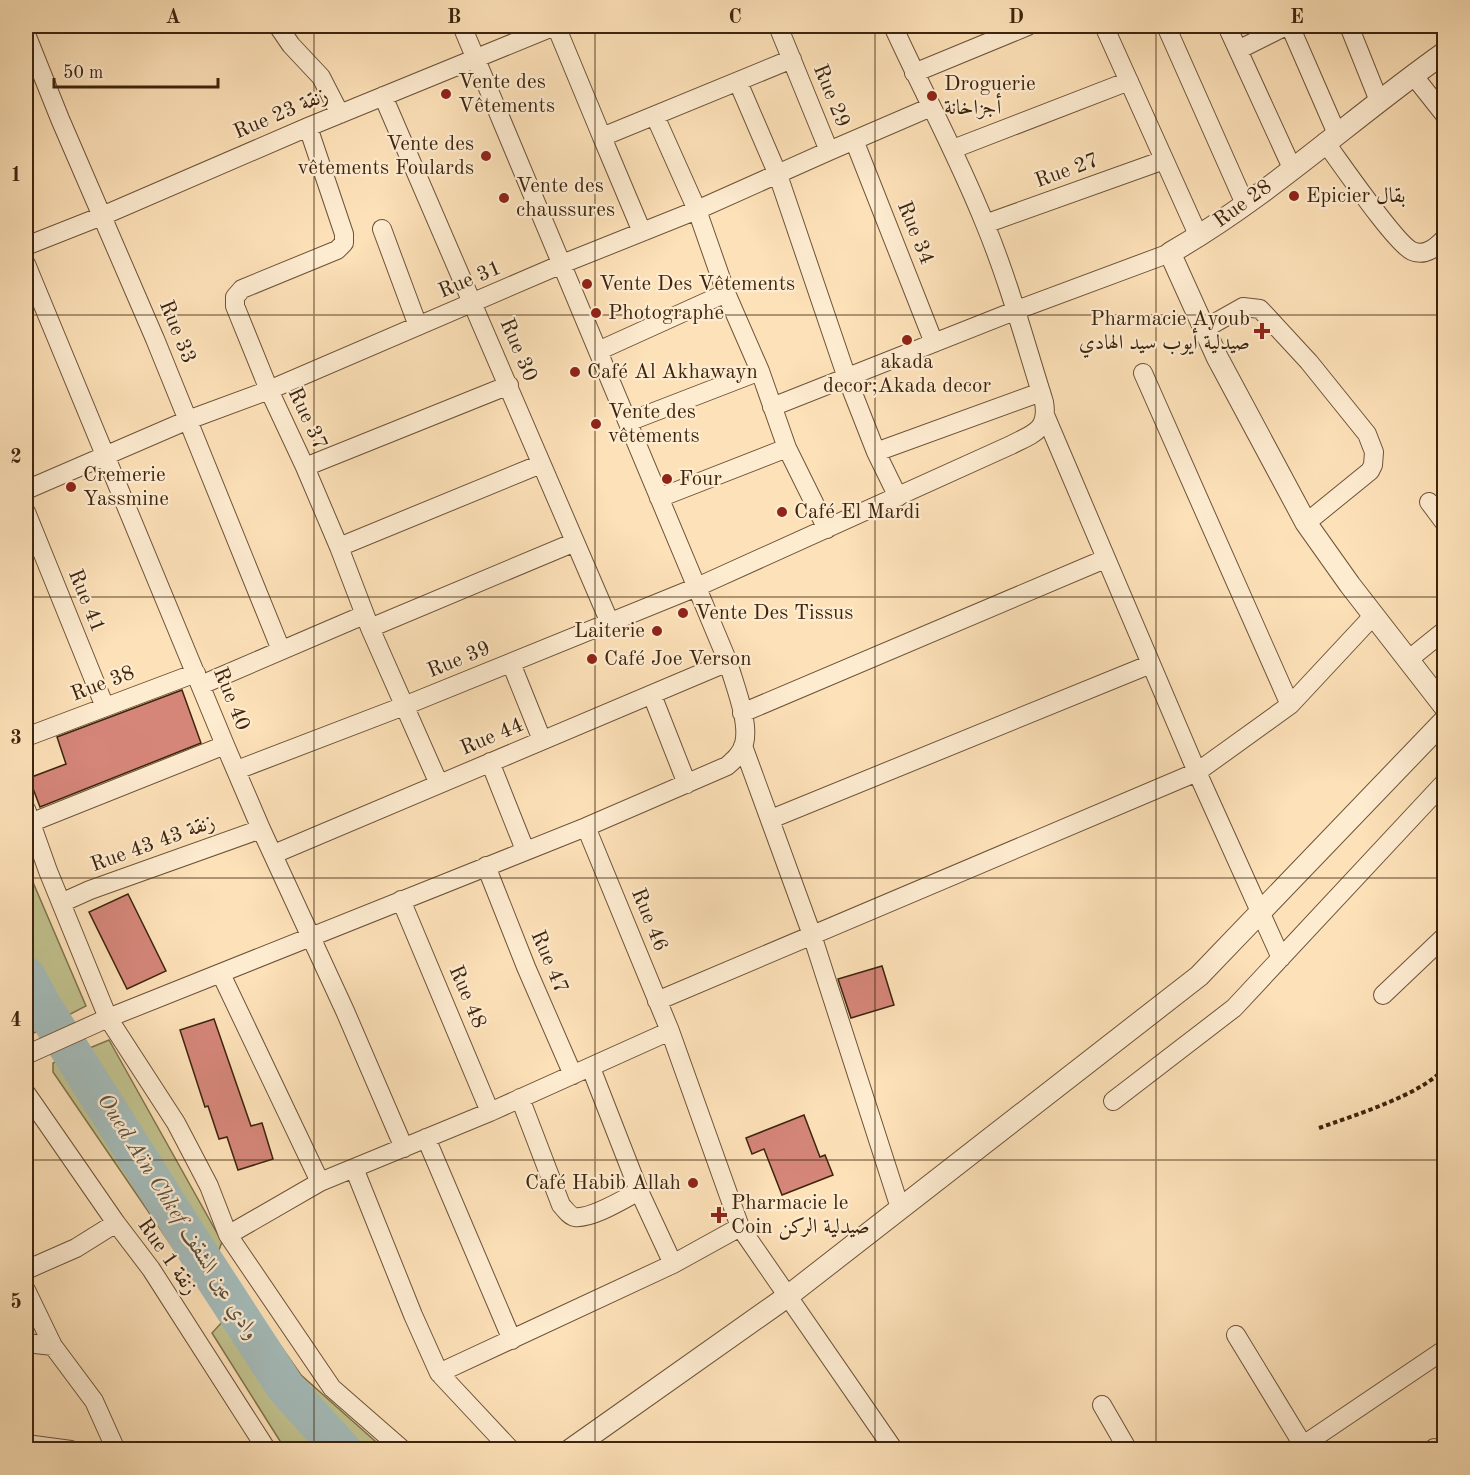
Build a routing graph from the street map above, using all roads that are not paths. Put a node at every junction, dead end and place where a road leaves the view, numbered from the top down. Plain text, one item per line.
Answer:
1 (278, 26) edge
2 (462, 26) edge
3 (556, 26) edge
4 (778, 26) edge
5 (893, 26) edge
6 (1028, 26) edge
7 (1104, 26) edge
8 (1166, 26) edge
9 (1227, 26) edge
10 (1288, 26) edge
11 (1349, 26) edge
12 (26, 34) edge
13 (1238, 50) junction
14 (1444, 53) edge
15 (474, 58) junction
16 (792, 59) junction
17 (914, 73) junction
18 (1413, 75) junction
19 (1129, 81) junction
20 (738, 82) junction
21 (383, 96) junction
22 (1379, 101) junction
23 (931, 107) junction
24 (340, 114) junction
25 (1444, 114) edge
26 (655, 116) junction
27 (308, 127) junction
28 (602, 137) junction
29 (1331, 138) junction
30 (854, 140) junction
31 (952, 149) junction
32 (829, 151) junction
33 (1164, 160) junction
34 (1292, 168) junction
35 (778, 175) junction
36 (1245, 204) junction
37 (697, 210) junction
38 (102, 216) junction
39 (985, 224) junction
40 (382, 229) dead end
41 (642, 232) junction
42 (1199, 237) junction
43 (1444, 238) edge
44 (26, 246) edge
45 (1170, 253) junction
46 (26, 264) edge
47 (562, 264) junction
48 (726, 293) junction
49 (473, 303) junction
50 (1017, 310) junction
51 (418, 326) junction
52 (1204, 329) junction
53 (934, 343) junction
54 (598, 351) junction
55 (760, 371) junction
56 (1143, 373) dead end
57 (847, 378) junction
58 (509, 385) junction
59 (268, 390) junction
60 (1041, 392) junction
61 (772, 407) junction
62 (1045, 415) junction
63 (188, 420) junction
64 (628, 422) junction
65 (787, 448) junction
66 (876, 452) junction
67 (105, 456) junction
68 (541, 464) junction
69 (305, 467) junction
70 (26, 490) edge
71 (898, 497) junction
72 (659, 498) junction
73 (1429, 501) dead end
74 (26, 512) edge
75 (1444, 522) edge
76 (1306, 523) junction
77 (827, 529) junction
78 (574, 542) junction
79 (339, 547) junction
80 (1105, 559) junction
81 (697, 587) junction
82 (1373, 616) junction
83 (367, 622) junction
84 (609, 623) junction
85 (1444, 632) edge
86 (281, 650) junction
87 (1408, 660) junction
88 (728, 662) junction
89 (511, 663) junction
90 (1151, 664) junction
91 (199, 679) junction
92 (652, 695) junction
93 (1290, 705) junction
94 (404, 706) junction
95 (1444, 706) edge
96 (105, 708) junction
97 (742, 713) junction
98 (1444, 721) edge
99 (26, 737) edge
100 (542, 740) junction
101 (225, 745) junction
102 (743, 746) junction
103 (490, 762) junction
104 (237, 770) junction
105 (1197, 772) junction
106 (439, 783) junction
107 (687, 783) junction
108 (1444, 783) edge
109 (28, 816) edge
110 (771, 819) junction
111 (586, 827) junction
112 (261, 829) junction
113 (525, 850) junction
114 (274, 854) junction
115 (486, 866) junction
116 (401, 900) junction
117 (61, 903) junction
118 (1260, 913) junction
119 (812, 935) junction
120 (310, 937) junction
121 (1444, 937) edge
122 (1281, 958) junction
123 (221, 974) junction
124 (1383, 995) dead end
125 (657, 1001) junction
126 (108, 1018) junction
127 (670, 1031) junction
128 (26, 1055) edge
129 (591, 1068) junction
130 (573, 1075) junction
131 (26, 1093) edge
132 (520, 1098) junction
133 (1113, 1101) dead end
134 (490, 1112) junction
135 (426, 1138) junction
136 (404, 1148) junction
137 (354, 1168) junction
138 (320, 1182) junction
139 (639, 1191) junction
140 (900, 1209) junction
141 (116, 1223) junction
142 (740, 1227) junction
143 (228, 1235) junction
144 (673, 1264) junction
145 (26, 1270) edge
146 (26, 1290) edge
147 (788, 1296) junction
148 (1236, 1335) dead end
149 (512, 1340) junction
150 (26, 1342) edge
151 (53, 1346) junction
152 (1444, 1350) edge
153 (440, 1373) junction
154 (1102, 1405) dead end
155 (26, 1443) edge
156 (1302, 1448) edge
157 (71, 1449) edge
158 (116, 1449) edge
159 (267, 1449) edge
160 (403, 1449) edge
161 (511, 1449) edge
162 (570, 1449) edge
163 (894, 1449) edge
164 (1128, 1449) edge

1 - 24 street
2 - 15 street
3 - 15 street, Rue 23 زنقة
3 - 28 street
4 - 16 street, Rue 29
5 - 17 street
6 - 17 street
7 - 19 street
8 - 36 street
9 - 13 street
10 - 13 street
10 - 29 street
11 - 22 street
12 - 38 street, Rue 33
13 - 34 street
14 - 18 street, Rue 28
15 - 21 street, Rue 23 زنقة
15 - 47 street
16 - 20 street
16 - 32 street, Rue 29
17 - 23 street
18 - 22 street, Rue 28
18 - 25 street
19 - 31 street
19 - 33 street
20 - 26 street
20 - 35 street
21 - 24 street, Rue 23 زنقة
21 - 49 street, Rue 30
22 - 29 street, Rue 28
23 - 30 street, Rue 31
23 - 31 street
24 - 27 street, Rue 23 زنقة
26 - 28 street
26 - 37 street
27 - 38 street, Rue 23 زنقة
27 - 59 street, Rue 37
28 - 41 street
29 - 34 street, Rue 28
29 - 43 street
30 - 32 street, Rue 31
30 - 53 street, Rue 34
31 - 39 street
32 - 35 street, Rue 31
33 - 39 street, Rue 27
33 - 42 street
34 - 36 street, Rue 28
35 - 37 street, Rue 31
35 - 57 street
36 - 42 street, Rue 28
37 - 41 street, Rue 31
37 - 48 street
38 - 44 street, Rue 23 زنقة
38 - 63 street, Rue 33
39 - 50 street
40 - 51 street
41 - 47 street, Rue 31
42 - 45 street, Rue 28
45 - 50 street, Rue 28
45 - 52 street
46 - 67 street, Rue 40
47 - 49 street, Rue 31
47 - 54 street
48 - 54 street
48 - 55 street
49 - 51 street, Rue 31
49 - 58 street, Rue 30
50 - 53 street, Rue 28
50 - 60 street
51 - 59 street, Rue 31
52 - 76 street
52 - 76 street
53 - 57 street, Rue 28
54 - 64 street
55 - 61 street
55 - 64 street
56 - 93 street
57 - 61 street, Rue 28
57 - 66 street
58 - 68 street, Rue 30
58 - 69 street
59 - 63 street, Rue 31
59 - 69 street, Rue 37
60 - 62 street
60 - 66 street
61 - 65 street
62 - 71 street, Rue 39
62 - 80 street
63 - 67 street, Rue 31
63 - 86 street, Rue 33
64 - 72 street
65 - 72 street
65 - 77 street
66 - 71 street
67 - 70 street, Rue 31
67 - 91 street, Rue 40
68 - 78 street, Rue 30
68 - 79 street
69 - 79 street, Rue 37
71 - 77 street, Rue 39
72 - 81 street
73 - 75 street
74 - 96 street, Rue 41
76 - 82 street
77 - 81 street, Rue 39
78 - 83 street, Rue 38
78 - 84 street, Rue 30
79 - 83 street, Rue 37
80 - 90 street
80 - 97 street
81 - 84 street, Rue 39
81 - 88 street
82 - 87 street
82 - 93 street
83 - 86 street, Rue 38
83 - 94 street, Rue 37
84 - 89 street, Rue 39
85 - 87 street
86 - 91 street, Rue 38
87 - 95 street
88 - 92 street, Rue 44
88 - 97 street
89 - 94 street, Rue 39
89 - 100 street
90 - 105 street
90 - 110 street
91 - 96 street, Rue 38
91 - 101 street, Rue 40
92 - 100 street, Rue 44
92 - 107 street
93 - 105 street
94 - 104 street, Rue 39
94 - 106 street, Rue 37
96 - 99 street, Rue 38
97 - 102 street
98 - 118 street
100 - 103 street, Rue 44
101 - 104 street, Rue 40
101 - 109 street
102 - 107 street
102 - 110 street
103 - 106 street, Rue 44
103 - 113 street
104 - 112 street, Rue 40
105 - 118 street
105 - 119 street
106 - 114 street, Rue 44
107 - 111 street
108 - 122 street
109 - 117 street
110 - 119 street
111 - 113 street
111 - 125 street, Rue 46
112 - 114 street, Rue 40
112 - 117 street, Rue 43 زنقة 43
113 - 115 street
114 - 120 street, Rue 40
115 - 116 street
115 - 130 street, Rue 47
116 - 120 street
116 - 134 street, Rue 48
117 - 126 street
118 - 122 street
118 - 140 street
119 - 125 street
119 - 140 street
120 - 123 street
120 - 136 street, Rue 40
121 - 124 street
122 - 133 street
123 - 126 street
123 - 138 street
125 - 127 street, Rue 46
126 - 128 street
126 - 143 street
127 - 129 street
127 - 142 street, Rue 46
129 - 130 street
129 - 139 street
130 - 132 street
131 - 141 street, Rue 1 زنقة
132 - 134 street
132 - 139 street
134 - 135 street
135 - 136 street
135 - 149 street
136 - 137 street
137 - 138 street
137 - 153 street
138 - 143 street
139 - 144 street
140 - 147 street
141 - 145 street
141 - 159 street, Rue 1 زنقة
142 - 144 street
142 - 147 street, Rue 46
143 - 160 street
144 - 149 street
146 - 151 street
147 - 162 street
147 - 163 street, Rue 46
148 - 156 street
149 - 153 street
150 - 151 street
151 - 158 street
152 - 156 street
153 - 161 street
154 - 164 street
155 - 157 street

